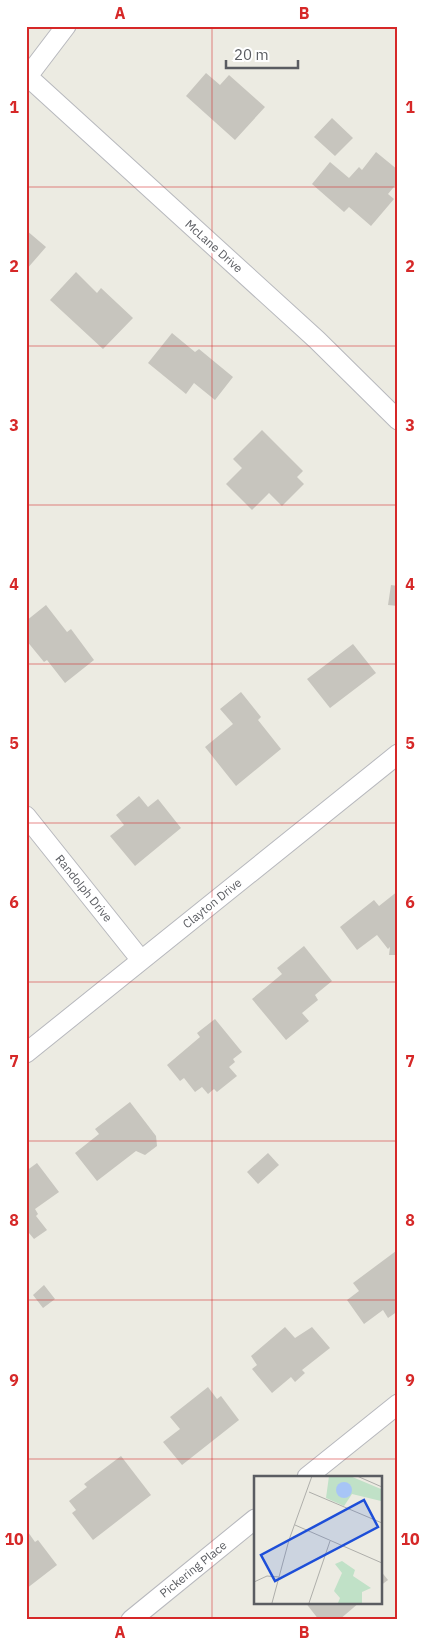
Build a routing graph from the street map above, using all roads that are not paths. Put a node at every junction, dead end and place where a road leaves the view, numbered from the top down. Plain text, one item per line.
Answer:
1 (66, 26) edge
2 (27, 76) edge
3 (398, 420) edge
4 (398, 754) edge
5 (26, 816) edge
6 (141, 960) junction
7 (26, 1053) edge
8 (398, 1404) edge
9 (308, 1476) edge
10 (254, 1520) edge
11 (131, 1620) edge

1 - 2 street
2 - 3 street, McLane Drive
4 - 6 street, Clayton Drive
5 - 6 street, Randolph Drive
6 - 7 street, Clayton Drive
8 - 9 street
10 - 11 street, Pickering Place

